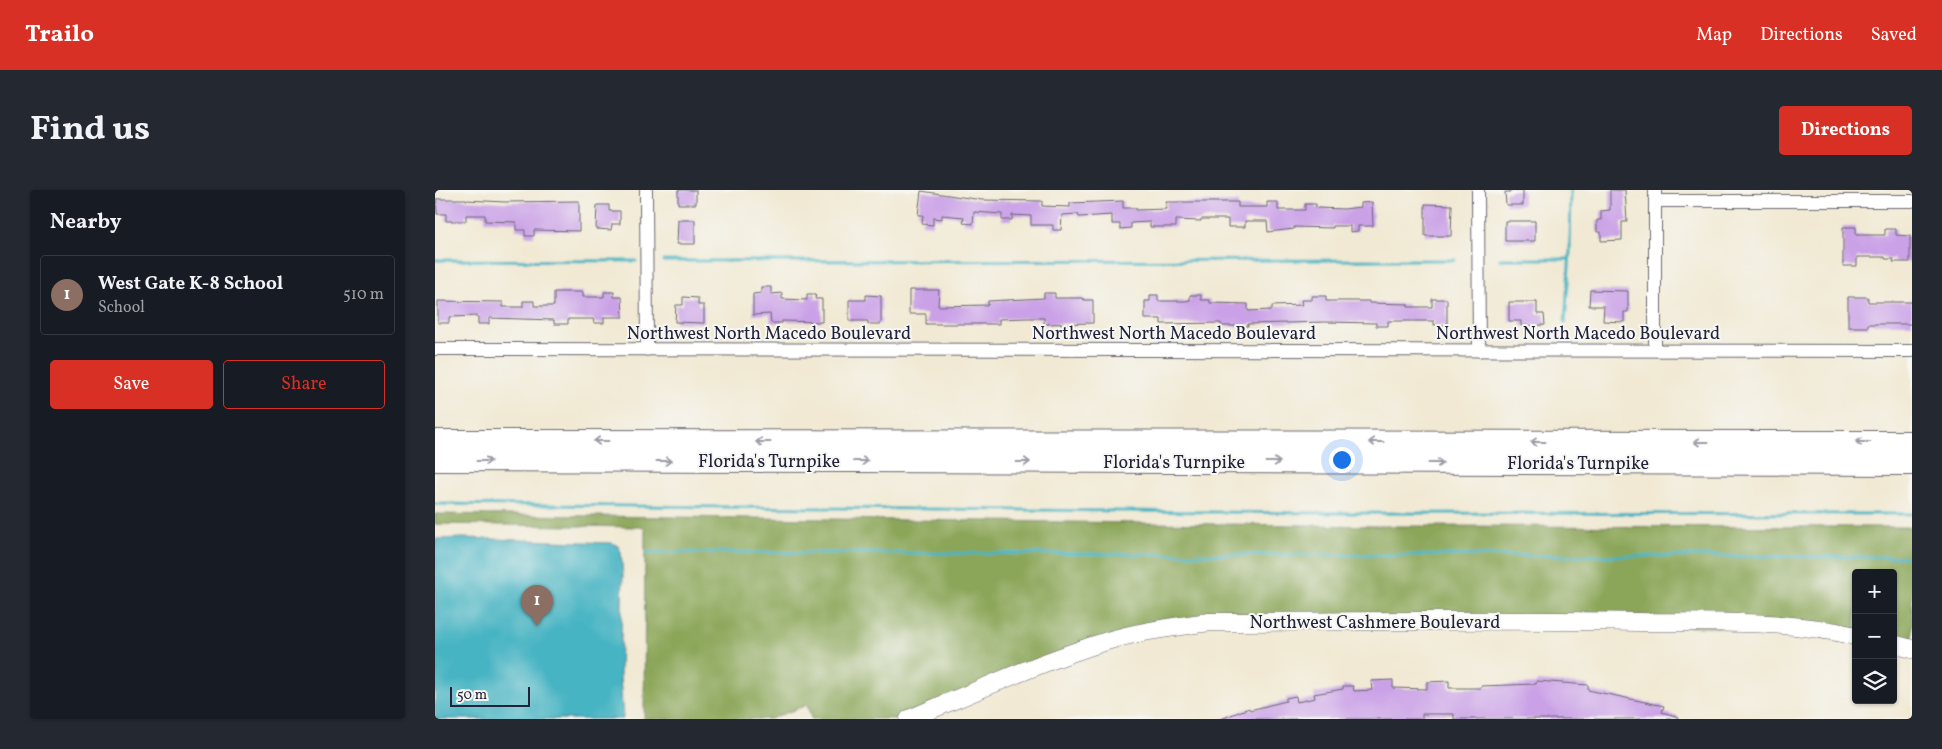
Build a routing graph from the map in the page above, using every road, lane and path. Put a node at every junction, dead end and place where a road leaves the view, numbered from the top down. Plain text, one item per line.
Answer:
1 (645, 190) edge
2 (1478, 190) edge
3 (1655, 196) edge
4 (1912, 201) edge
5 (435, 349) edge
6 (647, 350) junction
7 (1655, 350) junction
8 (1479, 351) junction
9 (1912, 351) edge
10 (435, 440) edge
11 (1912, 442) edge
12 (435, 460) edge
13 (1912, 464) edge
14 (1852, 635) edge
15 (1897, 645) edge
16 (1912, 649) edge
17 (909, 719) edge

1 - 6 street
2 - 8 street
3 - 4 street
3 - 7 street
5 - 6 street, Northwest North Macedo Boulevard
6 - 8 street, Northwest North Macedo Boulevard
7 - 8 street, Northwest North Macedo Boulevard
7 - 9 street, Northwest North Macedo Boulevard
11 -> 10 highway, Florida's Turnpike
12 -> 13 highway, Florida's Turnpike
14 - 17 street, Northwest Cashmere Boulevard
15 - 16 street

